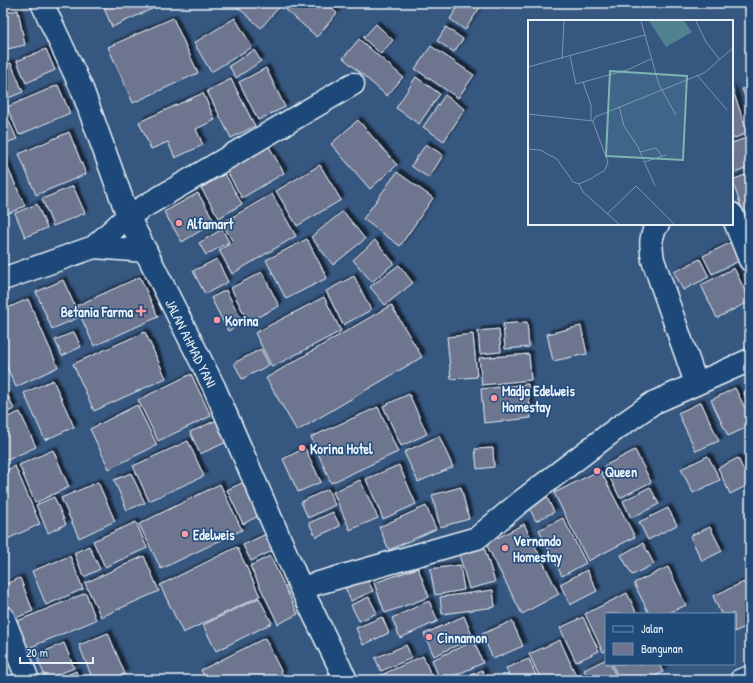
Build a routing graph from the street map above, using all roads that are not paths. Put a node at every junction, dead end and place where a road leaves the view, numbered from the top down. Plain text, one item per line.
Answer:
1 (42, 3) edge
2 (353, 84) dead end
3 (128, 216) junction
4 (733, 217) edge
5 (657, 225) edge
6 (94, 247) junction
7 (146, 251) junction
8 (750, 260) edge
9 (3, 279) edge
10 (750, 360) edge
11 (696, 383) junction
12 (301, 588) junction
13 (3, 616) edge
14 (750, 676) edge
15 (28, 680) edge
16 (346, 680) edge
17 (741, 680) edge

1 - 3 main road, JALAN AHMAD YANI
2 - 3 main road
3 - 6 main road
3 - 7 main road, JALAN AHMAD YANI
4 - 8 main road
5 - 11 main road
6 - 7 main road
6 - 9 main road
7 - 12 main road, JALAN AHMAD YANI
10 - 11 main road
11 - 12 main road
12 - 16 main road, JALAN AHMAD YANI
13 - 15 main road
14 - 17 main road

